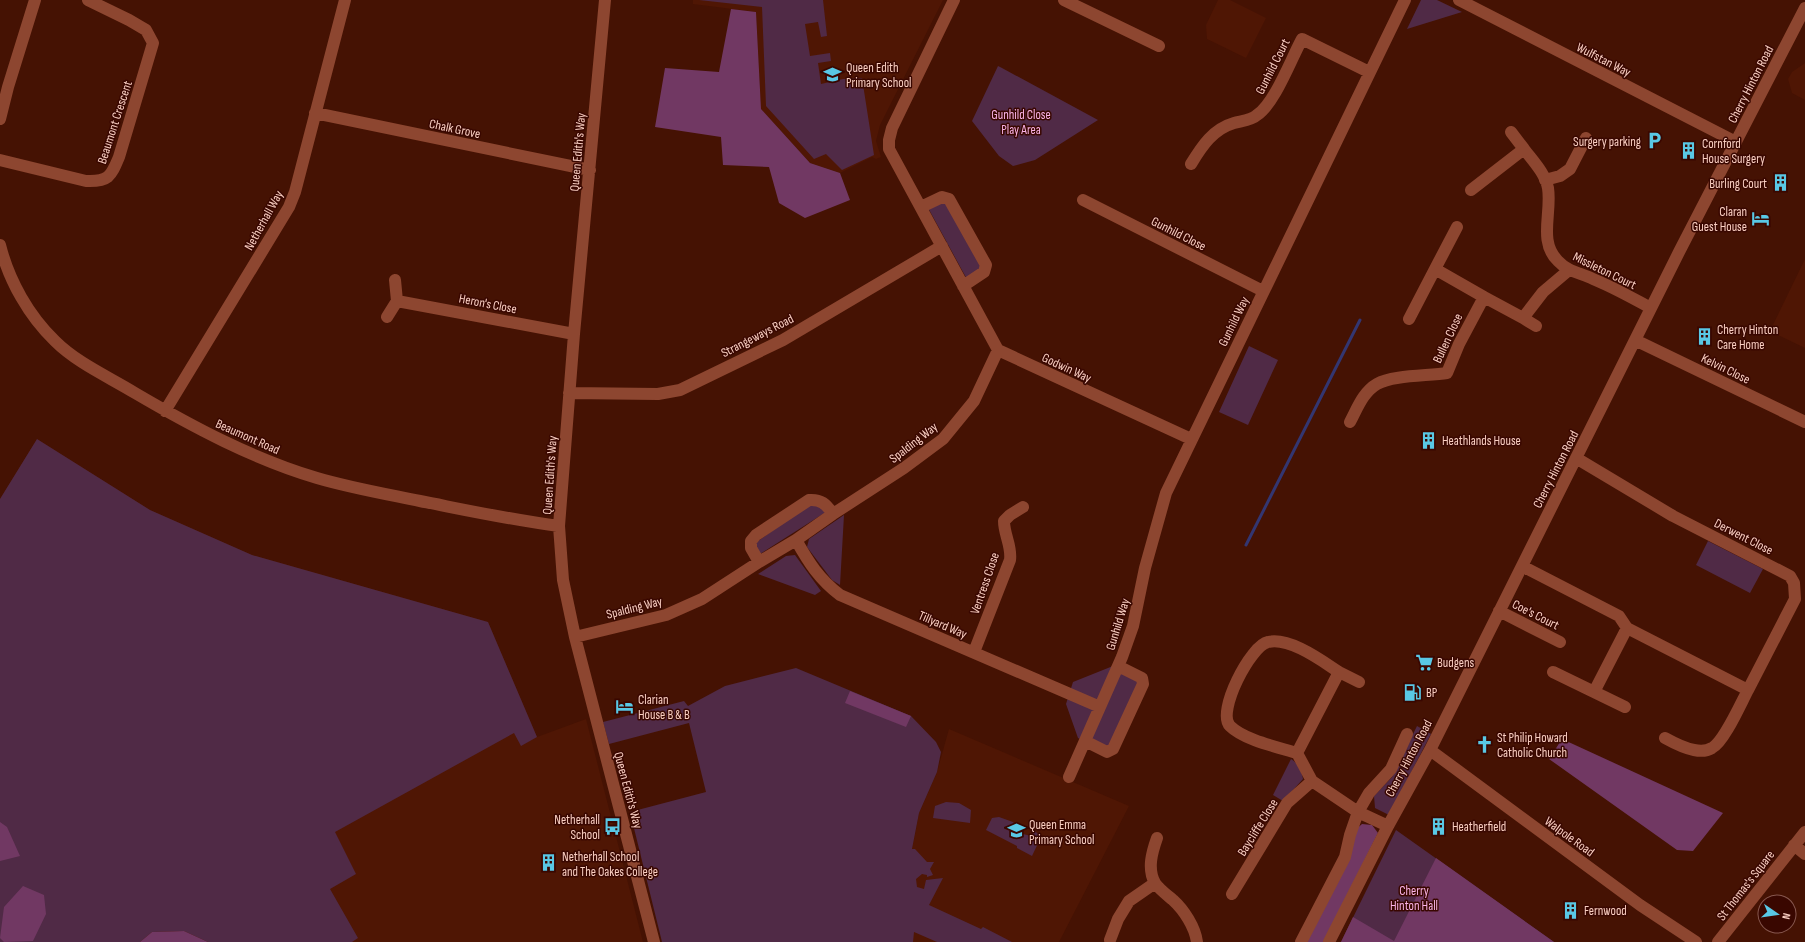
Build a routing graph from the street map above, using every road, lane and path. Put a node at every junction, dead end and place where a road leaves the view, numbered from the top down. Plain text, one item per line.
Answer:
1 (35, 0) edge
2 (88, 0) edge
3 (344, 0) edge
4 (605, 0) edge
5 (954, 0) edge
6 (1064, 0) edge
7 (1405, 0) edge
8 (1459, 0) edge
9 (1805, 8) edge
10 (1158, 46) dead end
11 (1370, 72) junction
12 (315, 113) junction
13 (0, 119) edge
14 (1511, 132) dead end
15 (1586, 138) dead end
16 (1736, 142) junction
17 (1524, 150) junction
18 (0, 160) edge
19 (1192, 164) dead end
20 (590, 170) junction
21 (1545, 180) junction
22 (1471, 190) dead end
23 (1083, 200) dead end
24 (921, 207) junction
25 (1457, 227) dead end
26 (0, 245) edge
27 (942, 246) junction
28 (1435, 269) junction
29 (1569, 270) junction
30 (395, 280) dead end
31 (963, 286) junction
32 (1263, 291) junction
33 (1484, 297) junction
34 (397, 301) junction
35 (1651, 308) junction
36 (387, 317) dead end
37 (1523, 318) junction
38 (1409, 319) dead end
39 (1536, 326) dead end
40 (574, 334) junction
41 (1635, 340) junction
42 (998, 350) junction
43 (569, 393) junction
44 (165, 411) junction
45 (1350, 422) dead end
46 (1805, 422) edge
47 (1191, 439) junction
48 (1576, 458) junction
49 (1023, 507) dead end
50 (833, 514) junction
51 (559, 526) junction
52 (796, 540) junction
53 (759, 562) junction
54 (1522, 566) junction
55 (1800, 602) edge
56 (1499, 611) junction
57 (1627, 628) junction
58 (575, 637) junction
59 (1560, 642) dead end
60 (974, 652) junction
61 (1118, 666) junction
62 (1340, 672) junction
63 (1553, 672) dead end
64 (1359, 682) dead end
65 (1748, 690) junction
66 (1594, 692) junction
67 (1100, 707) junction
68 (1625, 707) dead end
69 (1407, 734) dead end
70 (1664, 738) dead end
71 (1085, 741) junction
72 (1430, 750) junction
73 (1297, 753) junction
74 (1069, 777) dead end
75 (1312, 781) junction
76 (1358, 812) junction
77 (1388, 826) junction
78 (1805, 832) edge
79 (1157, 838) dead end
80 (1794, 845) junction
81 (1805, 854) edge
82 (1155, 884) junction
83 (1232, 894) dead end
84 (1110, 940) dead end
85 (654, 942) edge
86 (1197, 942) edge
87 (1301, 942) edge
88 (1329, 942) edge
89 (1696, 942) edge
90 (1718, 942) edge

1 - 13 street
2 - 18 street, Beaumont Crescent
3 - 12 street, Netherhall Way
4 - 20 street, Queen Edith's Way
5 - 24 street
6 - 10 street
7 - 11 street, Gunhild Way
8 - 16 street, Wulfstan Way
9 - 16 street, Cherry Hinton Road
11 - 19 street, Gunhild Court
11 - 32 street, Gunhild Way
12 - 20 street, Chalk Grove
12 - 44 street, Netherhall Way
14 - 17 street, Missleton Court
15 - 21 street
16 - 35 street, Cherry Hinton Road
17 - 21 street, Missleton Court
17 - 22 street
20 - 40 street, Queen Edith's Way
21 - 29 street, Missleton Court
23 - 32 street, Gunhild Close
24 - 27 street
24 - 31 street
25 - 28 street
26 - 44 street, Beaumont Road
27 - 31 street
27 - 43 street, Strangeways Road
28 - 33 street
28 - 38 street
29 - 35 street, Missleton Court
29 - 37 street
30 - 34 street
31 - 42 street
32 - 47 street, Gunhild Way
33 - 37 street
33 - 45 street, Bullen Close
34 - 36 street
34 - 40 street, Heron's Close
35 - 41 street, Cherry Hinton Road
37 - 39 street
40 - 43 street, Queen Edith's Way
41 - 46 street, Kelvin Close
41 - 48 street, Cherry Hinton Road
42 - 47 street, Godwin Way
42 - 50 street, Spalding Way
43 - 51 street, Queen Edith's Way
44 - 51 street, Beaumont Road
47 - 61 street, Gunhild Way
48 - 54 street, Cherry Hinton Road
48 - 55 street, Derwent Close
49 - 60 street, Ventress Close
50 - 52 street, Spalding Way
50 - 53 street
51 - 58 street, Queen Edith's Way
52 - 53 street, Spalding Way
52 - 60 street, Tillyard Way
53 - 58 street, Spalding Way
54 - 56 street, Cherry Hinton Road
54 - 57 street
55 - 65 street, Derwent Close
56 - 59 street, Coe's Court
56 - 72 street, Cherry Hinton Road
57 - 65 street
57 - 66 street
58 - 85 street, Queen Edith's Way
60 - 67 street, Tillyard Way
61 - 67 street, Gunhild Way
61 - 71 street, Gunhild Way
62 - 64 street
62 - 73 street
62 - 73 street
63 - 66 street
65 - 70 street, Derwent Close
66 - 68 street
67 - 71 street, Gunhild Way
69 - 76 street, Cherry Hinton Road
71 - 74 street, Gunhild Way
72 - 77 street, Cherry Hinton Road
72 - 89 street, Walpole Road
73 - 75 street
75 - 76 street
75 - 83 street, Baycliffe Close
76 - 77 street
76 - 87 street, Cherry Hinton Road
77 - 88 street, Cherry Hinton Road
78 - 80 street, St Thomas's Square
79 - 82 street
80 - 81 street
80 - 90 street, St Thomas's Square
82 - 84 street
82 - 86 street

